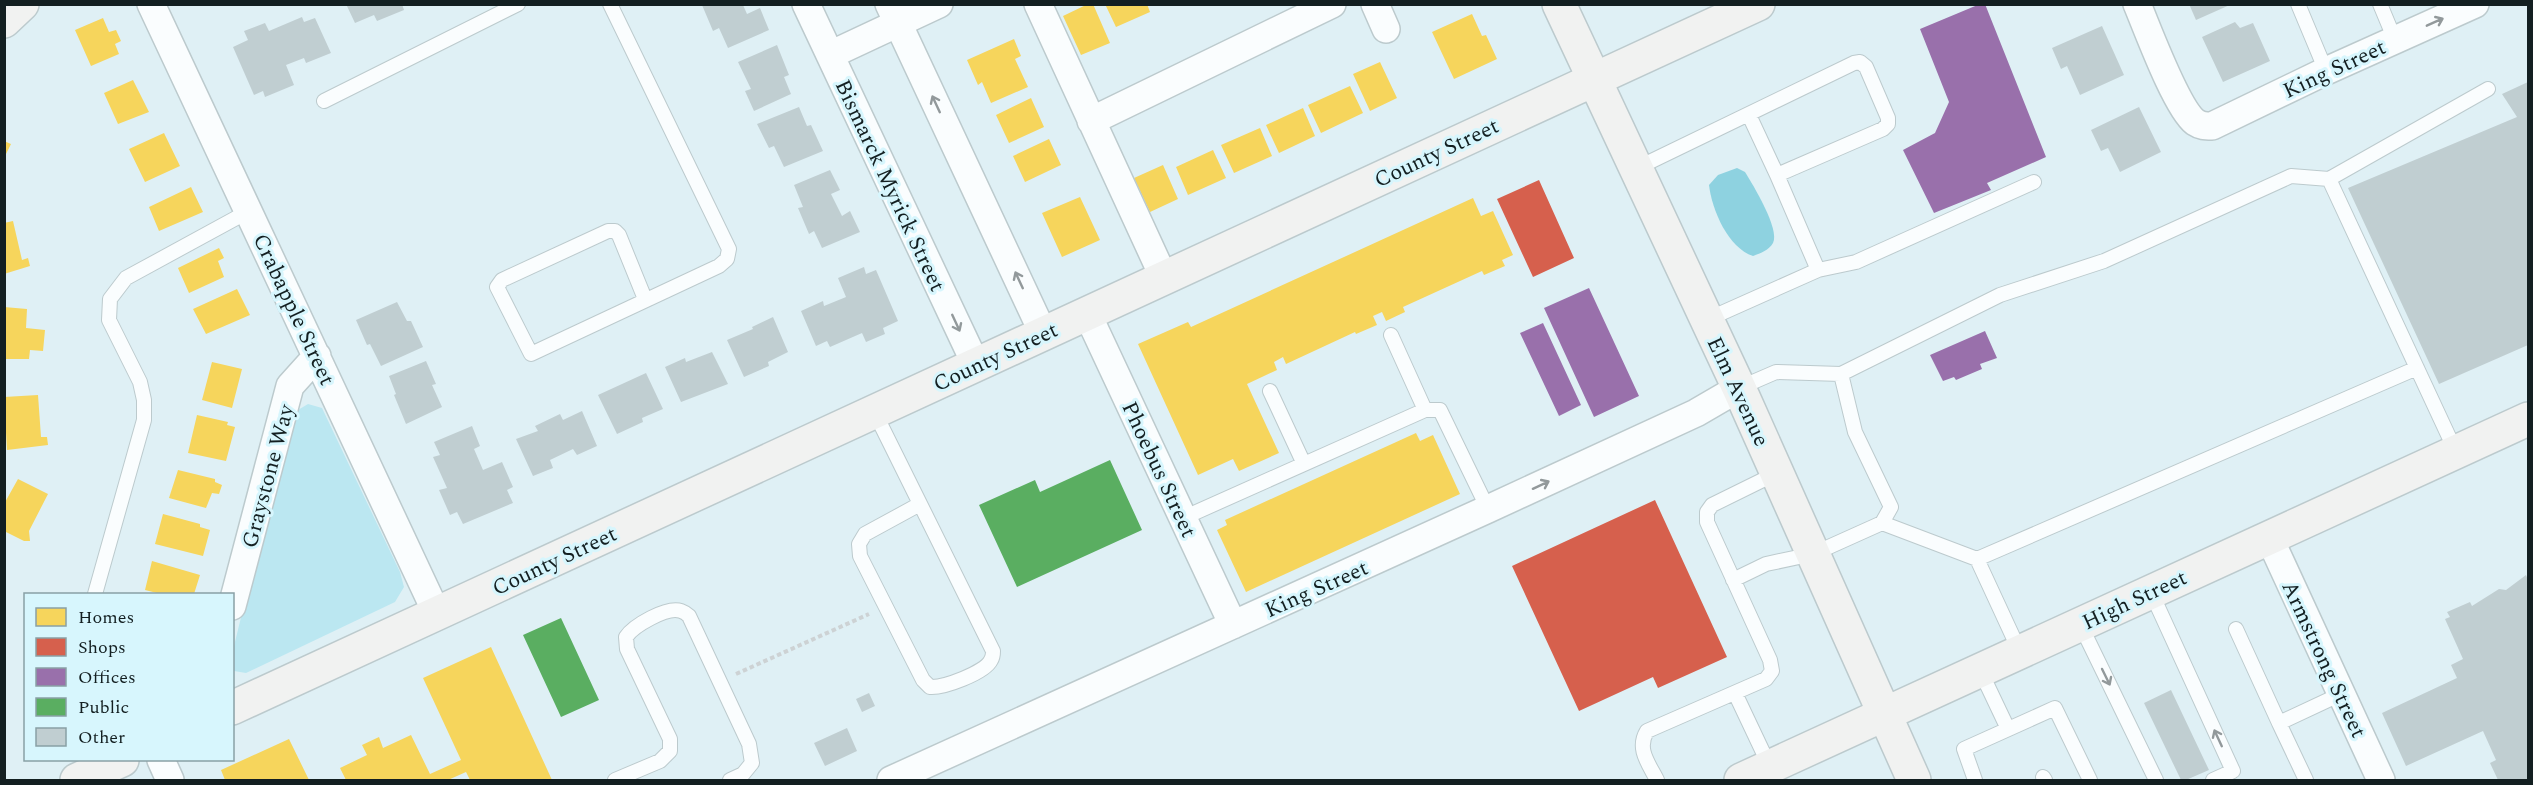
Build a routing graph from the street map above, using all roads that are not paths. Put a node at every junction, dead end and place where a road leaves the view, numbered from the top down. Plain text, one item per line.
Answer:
1 (22, 4) edge
2 (518, 4) edge
3 (610, 4) edge
4 (806, 4) edge
5 (939, 4) edge
6 (1038, 4) edge
7 (1332, 4) edge
8 (1375, 4) edge
9 (1559, 4) edge
10 (1758, 4) edge
11 (2137, 4) edge
12 (2298, 4) edge
13 (2380, 4) edge
14 (2475, 4) edge
15 (160, 7) edge
16 (893, 14) edge
17 (4, 21) edge
18 (1386, 29) dead end
19 (2395, 40) junction
20 (830, 55) junction
21 (2326, 70) junction
22 (1592, 79) junction
23 (2488, 89) dead end
24 (324, 101) dead end
25 (1749, 115) junction
26 (1091, 121) junction
27 (1635, 169) junction
28 (1777, 175) junction
29 (2329, 178) junction
30 (2034, 182) dead end
31 (249, 211) junction
32 (1818, 270) junction
33 (1164, 278) junction
34 (645, 299) junction
35 (1087, 313) junction
36 (1706, 320) junction
37 (1043, 333) junction
38 (1391, 335) dead end
39 (317, 356) junction
40 (976, 365) junction
41 (2417, 368) junction
42 (1841, 374) junction
43 (1739, 388) junction
44 (1270, 391) dead end
45 (1425, 410) junction
46 (874, 411) junction
47 (2529, 419) edge
48 (2456, 452) junction
49 (1304, 464) junction
50 (1777, 473) junction
51 (920, 504) junction
52 (1488, 509) junction
53 (1183, 518) junction
54 (1882, 523) junction
55 (2269, 537) junction
56 (1814, 554) junction
57 (1977, 559) junction
58 (1733, 580) junction
59 (2151, 592) junction
60 (95, 593) edge
61 (234, 598) edge
62 (437, 614) junction
63 (2080, 624) junction
64 (1233, 626) junction
65 (2236, 629) dead end
66 (2020, 652) junction
67 (1980, 670) junction
68 (1735, 693) junction
69 (2341, 694) junction
70 (234, 707) edge
71 (1885, 714) junction
72 (2279, 723) junction
73 (2017, 730) junction
74 (118, 761) edge
75 (161, 761) edge
76 (1770, 767) junction
77 (77, 780) edge
78 (170, 780) edge
79 (615, 780) edge
80 (730, 780) edge
81 (891, 780) edge
82 (1657, 780) edge
83 (1741, 780) edge
84 (1914, 780) edge
85 (1975, 780) edge
86 (2090, 780) edge
87 (2156, 780) edge
88 (2213, 780) edge
89 (2306, 780) edge
90 (2381, 780) edge

1 - 17 street
2 - 24 lane
3 - 34 lane
4 - 20 street, Bismarck Myrick Street
5 - 16 street
6 - 26 street
7 - 26 street
8 - 18 street
9 - 22 street, Elm Avenue
10 - 22 street, County Street
11 - 21 street, King Street
12 - 21 lane
13 - 19 lane
19 -> 14 street, King Street
15 - 31 street, Crabapple Street
16 - 20 street
37 -> 16 street
19 - 21 street, King Street
20 -> 40 street, Bismarck Myrick Street
22 - 27 street, Elm Avenue
22 - 33 street, County Street
23 - 29 lane
25 - 27 lane
25 - 28 lane
25 - 28 lane
26 - 33 street
27 - 36 street, Elm Avenue
28 - 32 lane
29 - 41 lane
29 - 42 lane
30 - 32 lane
31 - 39 street, Crabapple Street
31 - 60 lane
32 - 36 lane
33 - 35 street, County Street
34 - 34 lane
35 - 37 street, County Street
35 - 53 street, Phoebus Street
36 - 43 street, Elm Avenue
37 - 40 street, County Street
38 - 45 lane
39 - 61 street, Graystone Way
39 - 62 street, Crabapple Street
40 - 46 street, County Street
41 - 48 lane
41 - 57 lane
42 - 43 lane
42 - 54 lane
43 - 50 street, Elm Avenue
52 -> 43 street, King Street
44 - 49 lane
45 - 49 lane
45 - 52 lane
46 - 51 lane
46 - 62 street, County Street
47 - 48 street, High Street
48 - 55 street, High Street
49 - 53 lane
50 - 56 street, Elm Avenue
50 - 58 lane
51 - 51 lane
52 - 64 street, King Street
53 - 64 street, Phoebus Street
54 - 56 lane
54 - 57 lane
55 - 59 street, High Street
55 - 69 street, Armstrong Street
56 - 58 lane
56 - 71 street, Elm Avenue
57 - 66 lane
58 - 68 lane
59 - 63 street, High Street
88 -> 59 lane
62 - 70 street, County Street
63 - 66 street, High Street
63 -> 87 lane
64 - 81 street, King Street
65 - 72 lane
66 - 67 street, High Street
67 - 71 street, High Street
67 - 73 lane
68 - 76 lane
68 - 82 lane
69 - 72 lane
69 - 90 street, Armstrong Street
71 - 76 street, High Street
71 - 84 street, Elm Avenue
72 - 89 lane
73 - 85 lane
73 - 86 lane
74 - 77 street
75 - 78 street
76 - 83 street, High Street
79 - 80 lane

